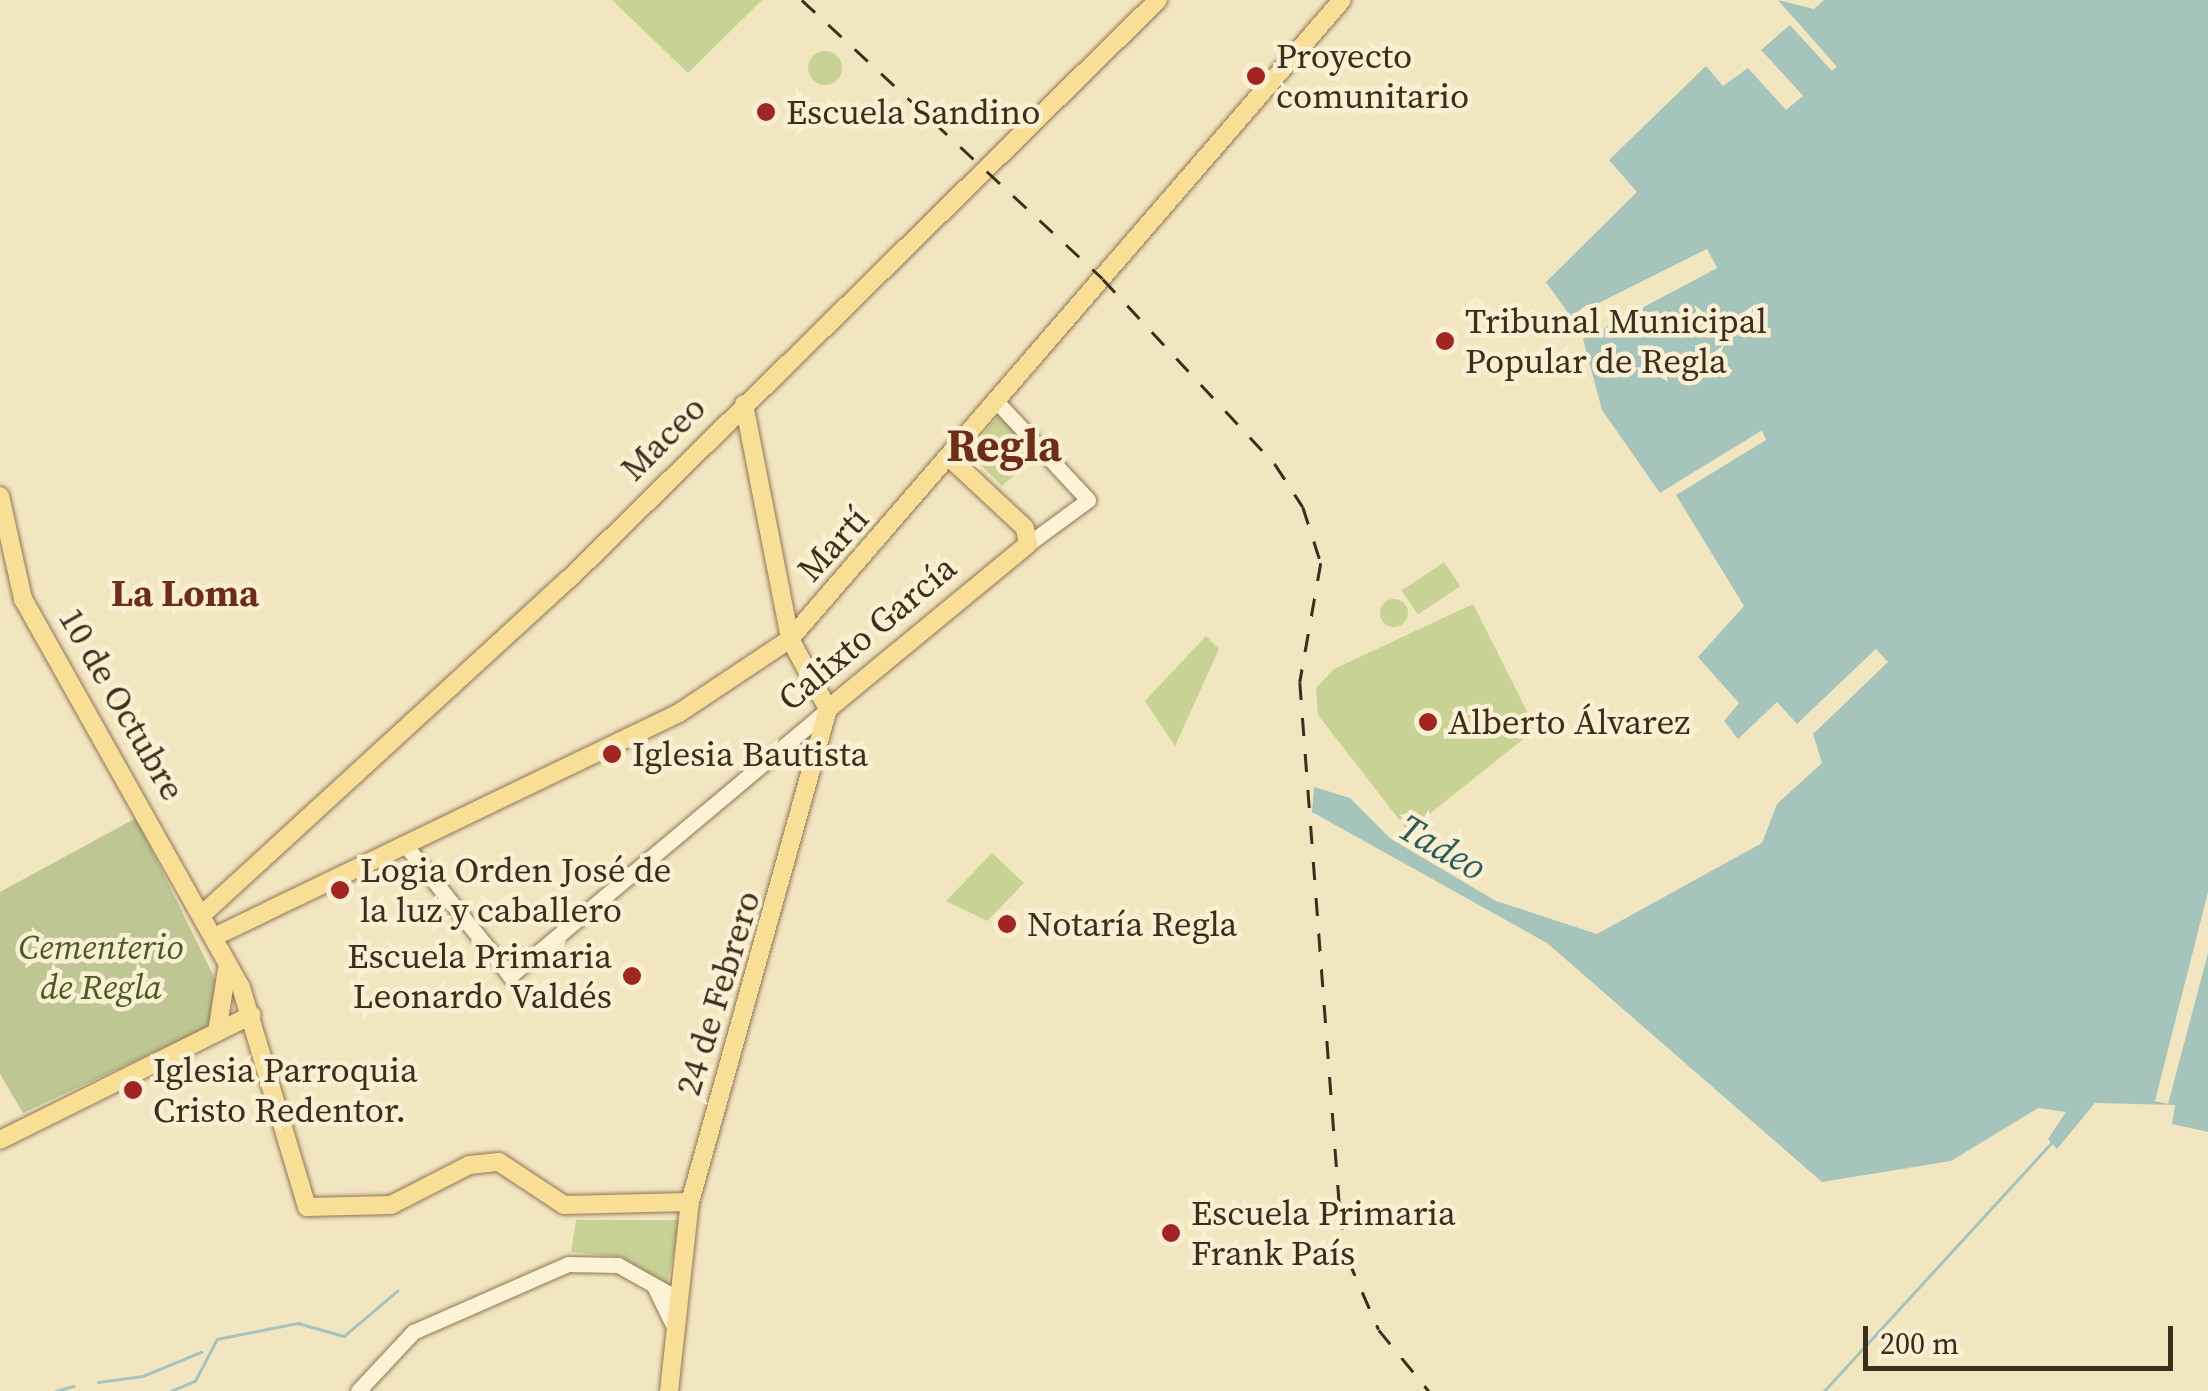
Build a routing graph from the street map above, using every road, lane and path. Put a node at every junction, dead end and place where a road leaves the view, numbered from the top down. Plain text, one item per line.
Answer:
1 (1158, 0) edge
2 (1342, 0) edge
3 (998, 403) junction
4 (744, 404) junction
5 (951, 459) junction
6 (0, 496) edge
7 (1028, 544) junction
8 (790, 640) junction
9 (828, 709) junction
10 (406, 846) junction
11 (205, 912) junction
12 (244, 922) junction
13 (224, 949) junction
14 (252, 1015) junction
15 (218, 1032) junction
16 (0, 1140) edge
17 (690, 1202) junction
18 (656, 1288) junction
19 (674, 1297) junction
20 (672, 1324) junction
21 (358, 1391) edge
22 (669, 1391) edge

1 - 4 main road, Maceo
2 - 3 main road, Martí
3 - 5 main road, Martí
3 - 7 street, Calixto García
4 - 8 main road
4 - 11 main road, Maceo
5 - 7 main road
5 - 8 main road, Martí
6 - 11 main road, 10 de Octubre
7 - 9 main road, Calixto García
8 - 9 main road
8 - 10 main road, Martí
9 - 10 street, Calixto García
9 - 17 main road, 24 de Febrero
10 - 12 main road, Martí
11 - 13 main road, 10 de Octubre
12 - 13 main road, Martí
12 - 13 main road
13 - 14 main road, 10 de Octubre
13 - 15 main road
14 - 15 main road
14 - 17 main road, 10 de Octubre
15 - 16 main road
17 - 19 main road, 24 de Febrero
18 - 19 street
18 - 20 street
18 - 21 street
19 - 20 main road, 24 de Febrero
20 - 22 main road, 24 de Febrero

